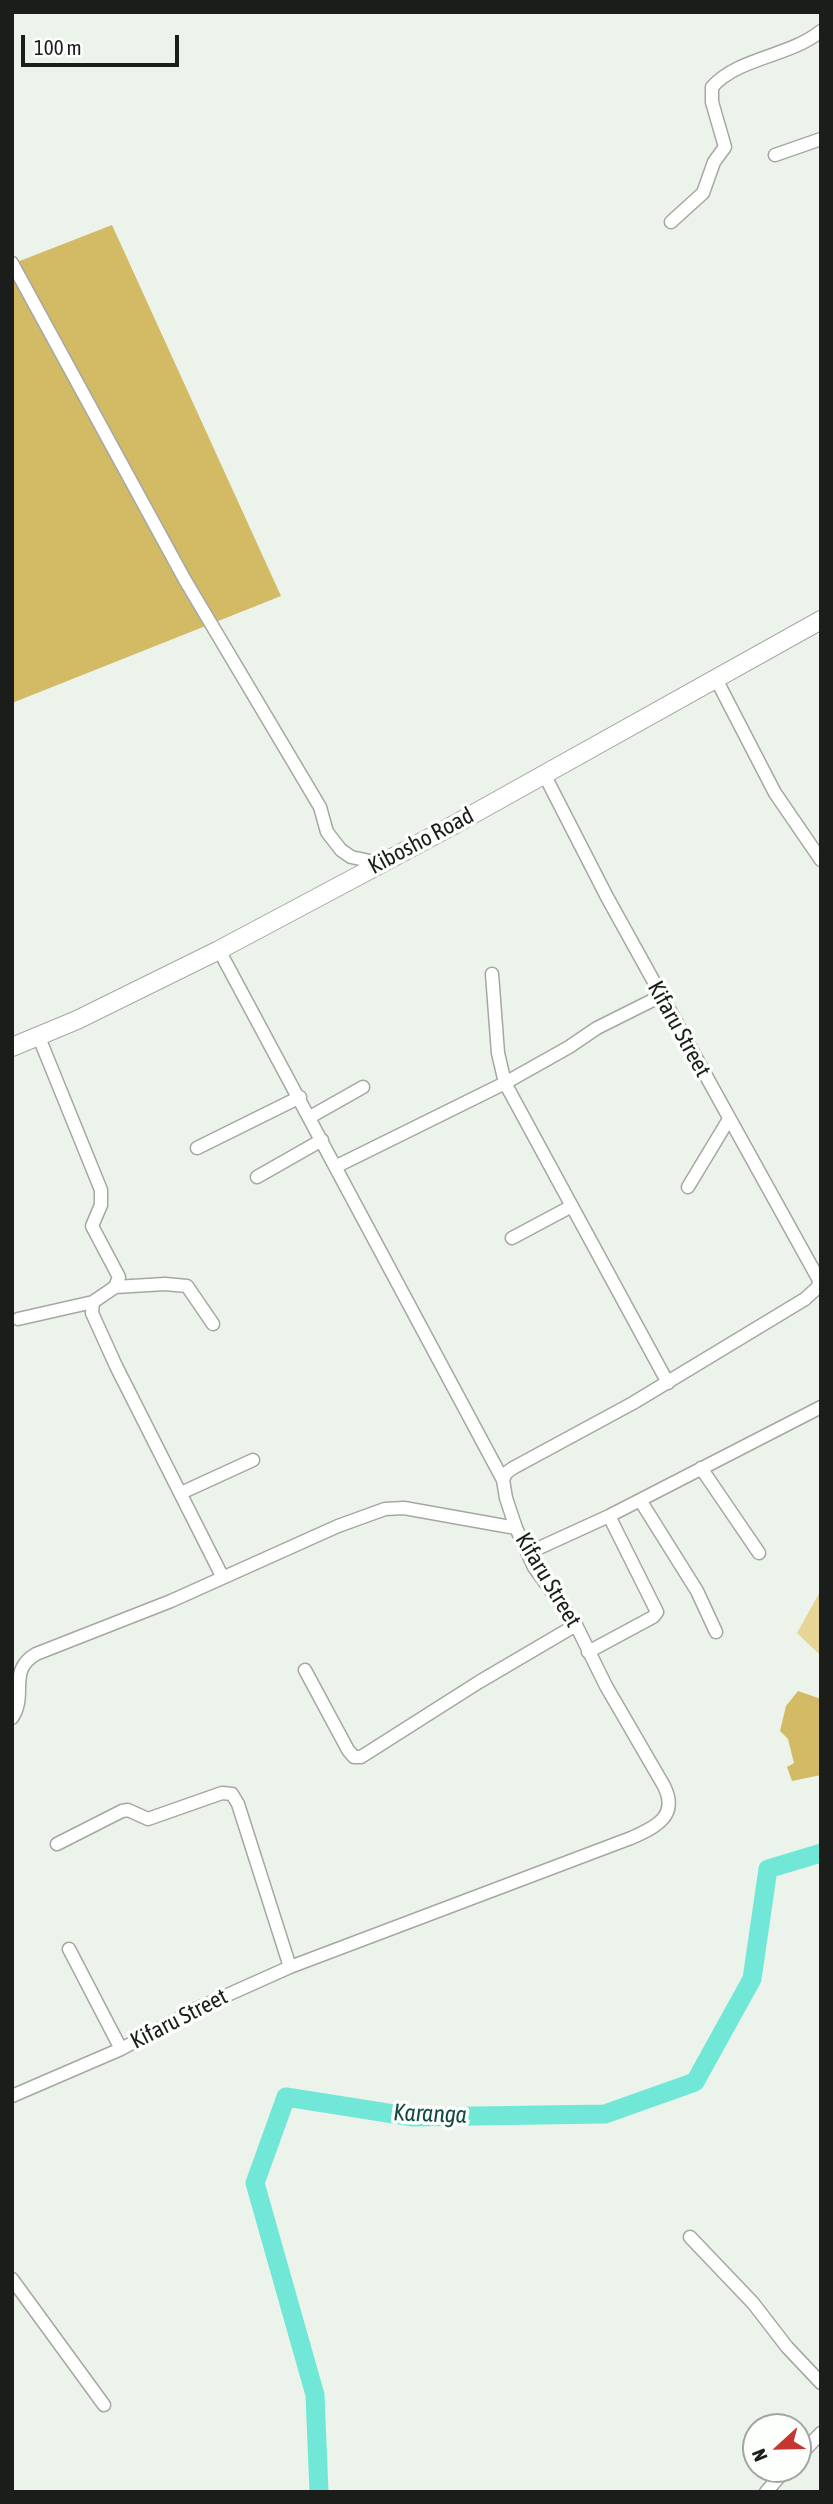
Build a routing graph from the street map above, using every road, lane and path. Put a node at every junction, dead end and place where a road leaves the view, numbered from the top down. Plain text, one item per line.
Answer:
1 (821, 31) edge
2 (821, 139) edge
3 (775, 155) dead end
4 (671, 222) dead end
5 (12, 263) edge
6 (821, 620) edge
7 (715, 677) junction
8 (544, 774) junction
9 (821, 860) edge
10 (379, 863) junction
11 (219, 950) junction
12 (492, 974) dead end
13 (661, 996) junction
14 (38, 1035) junction
15 (12, 1046) edge
16 (505, 1083) junction
17 (363, 1087) dead end
18 (300, 1097) junction
19 (310, 1117) junction
20 (729, 1119) junction
21 (322, 1140) junction
22 (197, 1148) dead end
23 (337, 1166) junction
24 (257, 1177) dead end
25 (688, 1187) dead end
26 (572, 1206) junction
27 (512, 1238) dead end
28 (820, 1281) edge
29 (115, 1287) junction
30 (93, 1302) junction
31 (18, 1318) dead end
32 (213, 1324) dead end
33 (668, 1383) junction
34 (821, 1407) edge
35 (253, 1460) dead end
36 (701, 1468) junction
37 (503, 1480) junction
38 (181, 1493) junction
39 (640, 1500) junction
40 (609, 1516) junction
41 (516, 1528) junction
42 (528, 1553) junction
43 (759, 1553) dead end
44 (222, 1576) junction
45 (576, 1625) junction
46 (716, 1632) dead end
47 (588, 1652) junction
48 (305, 1670) dead end
49 (12, 1717) edge
50 (57, 1844) dead end
51 (69, 1949) dead end
52 (290, 1967) junction
53 (121, 2049) junction
54 (12, 2096) edge
55 (690, 2237) dead end
56 (12, 2279) edge
57 (821, 2383) edge
58 (104, 2405) dead end

1 - 4 street
2 - 3 street
5 - 10 street
6 - 7 main road, Kibosho Road
7 - 8 main road, Kibosho Road
7 - 9 street
8 - 10 main road, Kibosho Road
8 - 13 street, Kifaru Street
10 - 11 main road, Kibosho Road
11 - 14 main road, Kibosho Road
11 - 18 street
12 - 16 street
13 - 16 street
13 - 20 street, Kifaru Street
14 - 15 main road, Kibosho Road
14 - 29 street
16 - 23 street
16 - 26 street
17 - 19 street
18 - 19 street
18 - 22 street
19 - 21 street
20 - 25 street
20 - 28 street, Kifaru Street
21 - 23 street
21 - 24 street
23 - 37 street
26 - 27 street
26 - 33 street
28 - 33 street, Kifaru Street
29 - 30 street
29 - 32 street
30 - 31 street
30 - 38 street
33 - 37 street, Kifaru Street
34 - 36 street
35 - 38 street
36 - 39 street
36 - 43 street
37 - 41 street, Kifaru Street
38 - 44 street
39 - 40 street
39 - 46 street
40 - 42 street
40 - 47 street
41 - 42 street, Kifaru Street
41 - 44 street
42 - 45 street, Kifaru Street
44 - 49 street
45 - 47 street, Kifaru Street
45 - 48 street
47 - 52 street, Kifaru Street
50 - 52 street
51 - 53 street
52 - 53 street, Kifaru Street
53 - 54 street, Kifaru Street
55 - 57 street
56 - 58 street

